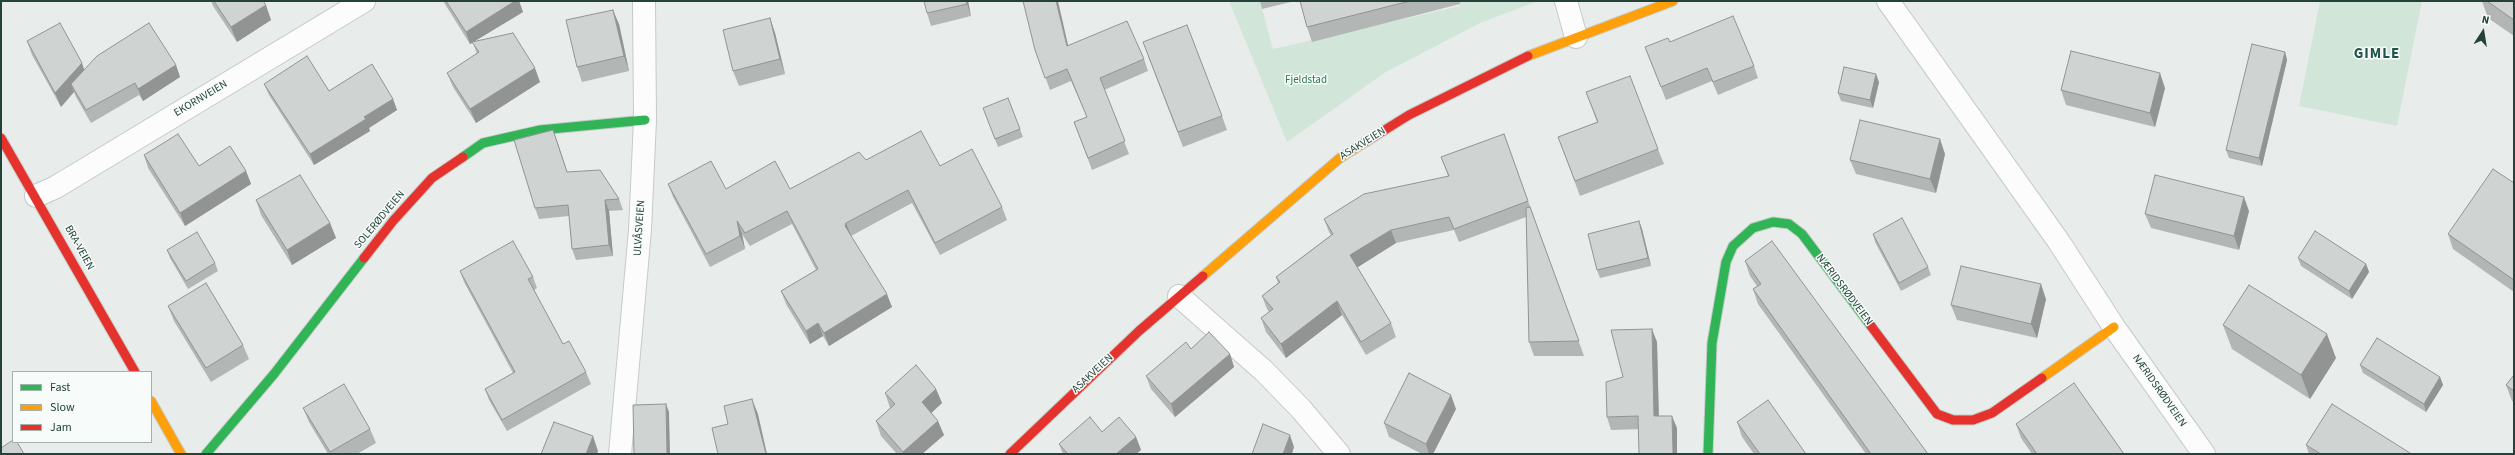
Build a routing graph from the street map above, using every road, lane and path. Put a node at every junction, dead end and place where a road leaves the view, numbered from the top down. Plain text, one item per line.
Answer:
1 (364, 1) edge
2 (644, 1) edge
3 (1566, 1) edge
4 (1673, 1) edge
5 (1888, 1) edge
6 (1576, 37) junction
7 (645, 120) junction
8 (1, 138) edge
9 (36, 196) junction
10 (1179, 296) junction
11 (2114, 327) junction
12 (134, 371) edge
13 (152, 403) edge
14 (181, 454) edge
15 (206, 454) edge
16 (620, 454) edge
17 (1010, 454) edge
18 (1339, 454) edge
19 (1708, 454) edge
20 (2204, 454) edge

1 - 9 street, EKORNVEIEN
2 - 7 street, ULVÅSVEIEN
3 - 6 street
4 - 6 street, ASAKVEIEN
5 - 11 street, NÆRIDSRØDVEIEN
6 - 10 street, ASAKVEIEN
7 - 15 street, SOLERØDVEIEN
7 - 16 street, ULVÅSVEIEN
8 - 9 street, BRA-VEIEN
9 - 12 street, BRA-VEIEN
10 - 17 street, ASAKVEIEN
10 - 18 street
11 - 19 street, NÆRIDSRØDVEIEN
11 - 20 street, NÆRIDSRØDVEIEN
13 - 14 street

